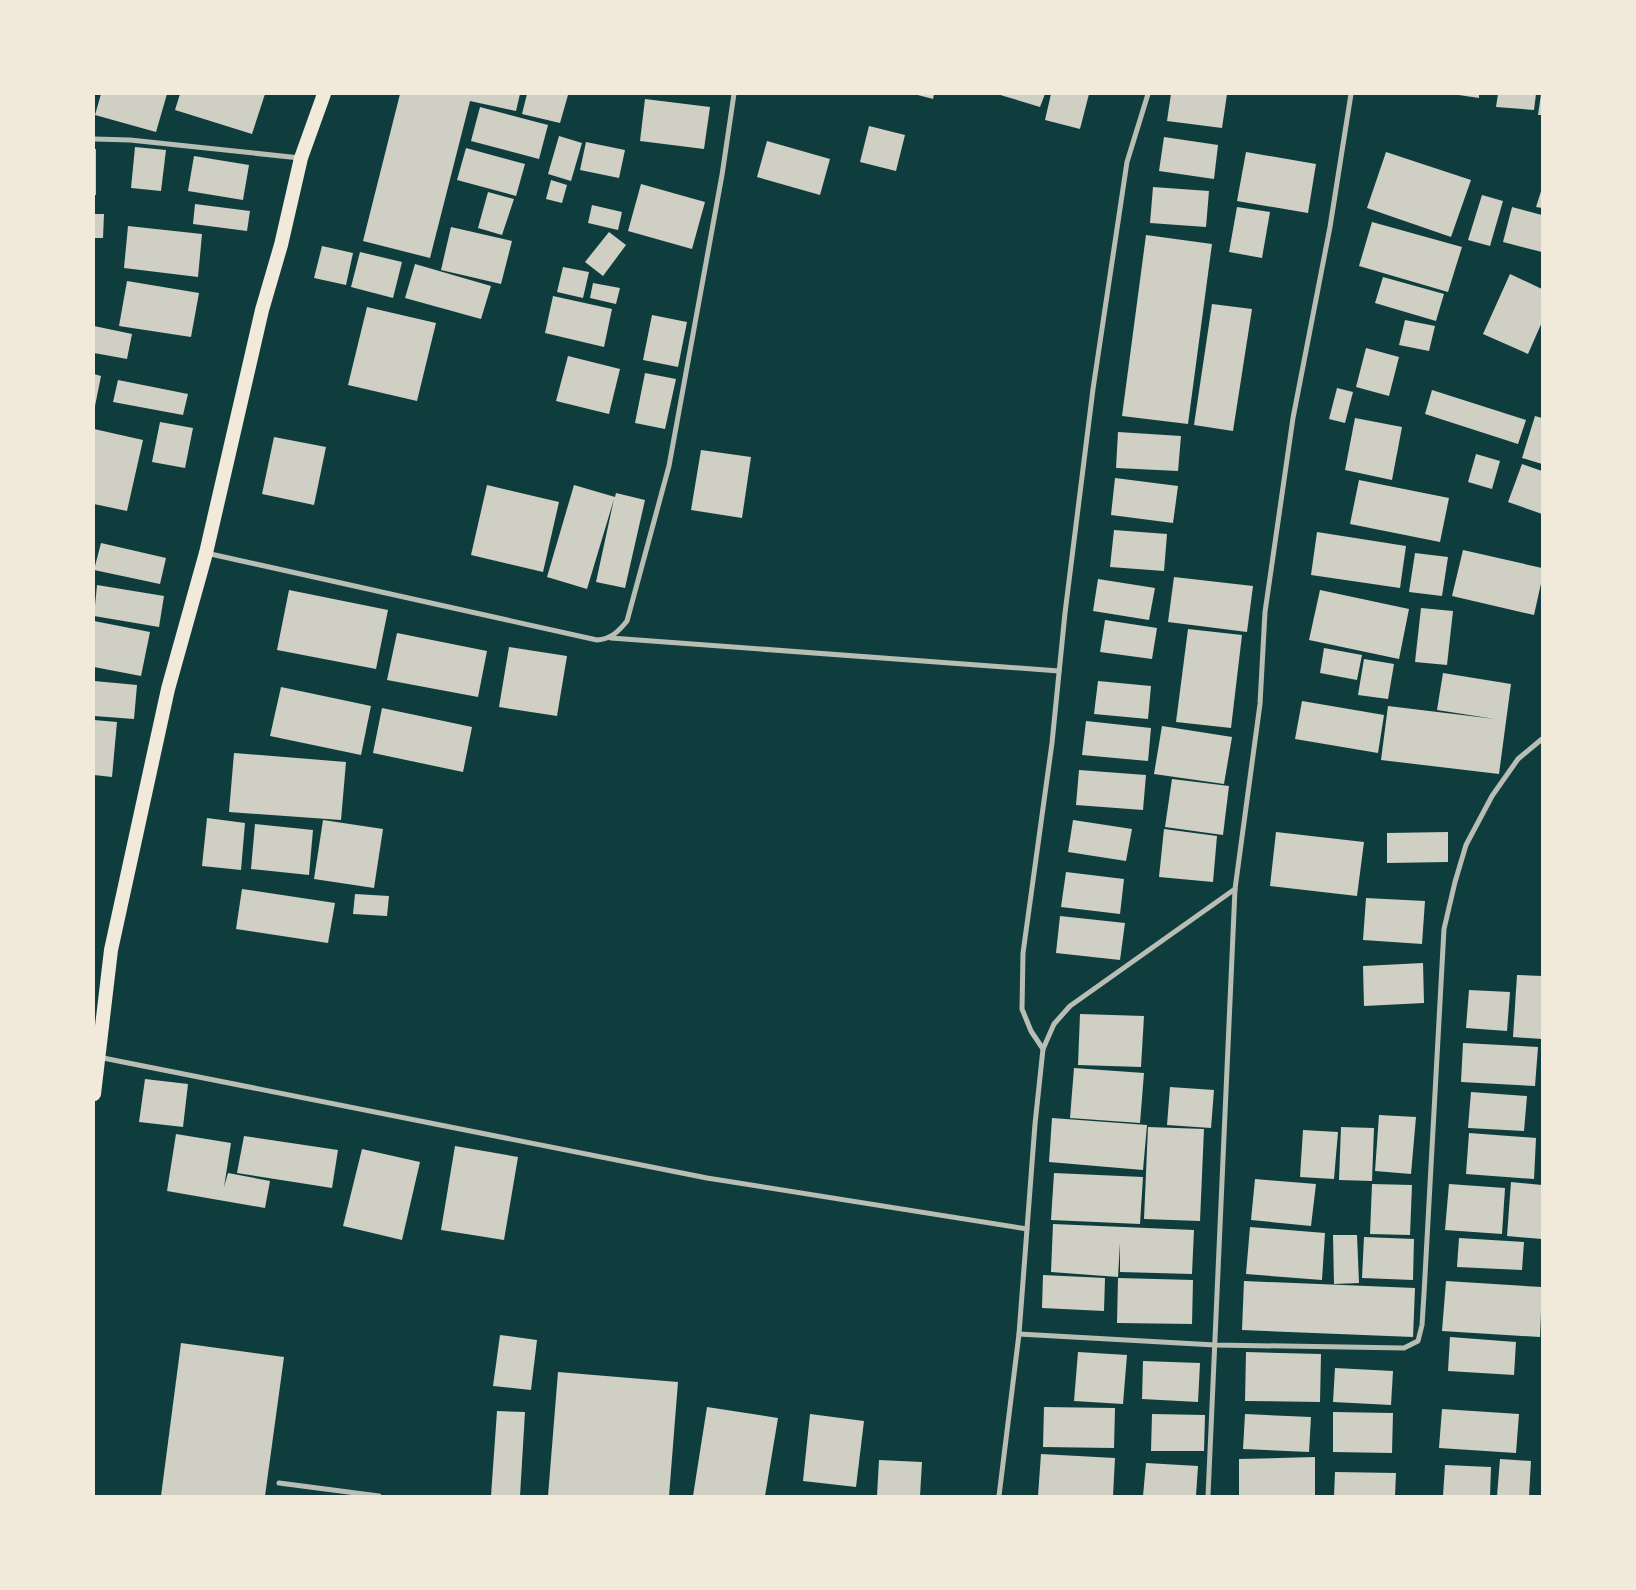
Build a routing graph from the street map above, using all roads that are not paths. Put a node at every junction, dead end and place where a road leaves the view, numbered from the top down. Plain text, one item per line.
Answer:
1 (324, 94) edge
2 (734, 94) edge
3 (1148, 94) edge
4 (1351, 94) edge
5 (94, 139) edge
6 (301, 158) junction
7 (206, 553) junction
8 (610, 638) junction
9 (1059, 671) junction
10 (1542, 739) edge
11 (1235, 889) junction
12 (1043, 1049) junction
13 (98, 1057) junction
14 (94, 1094) edge
15 (1027, 1229) junction
16 (1019, 1334) junction
17 (1215, 1346) junction
18 (279, 1483) dead end
19 (379, 1496) edge
20 (999, 1496) edge
21 (1208, 1496) edge

1 - 6 highway
2 - 8 street
3 - 9 street
4 - 11 street
5 - 6 street
6 - 7 highway
7 - 8 street
7 - 13 highway
8 - 9 street
9 - 12 street
10 - 17 street
11 - 12 street
11 - 17 street
12 - 15 street
13 - 14 highway
13 - 15 street
15 - 16 street
16 - 17 street
16 - 20 street
17 - 21 street
18 - 19 street

